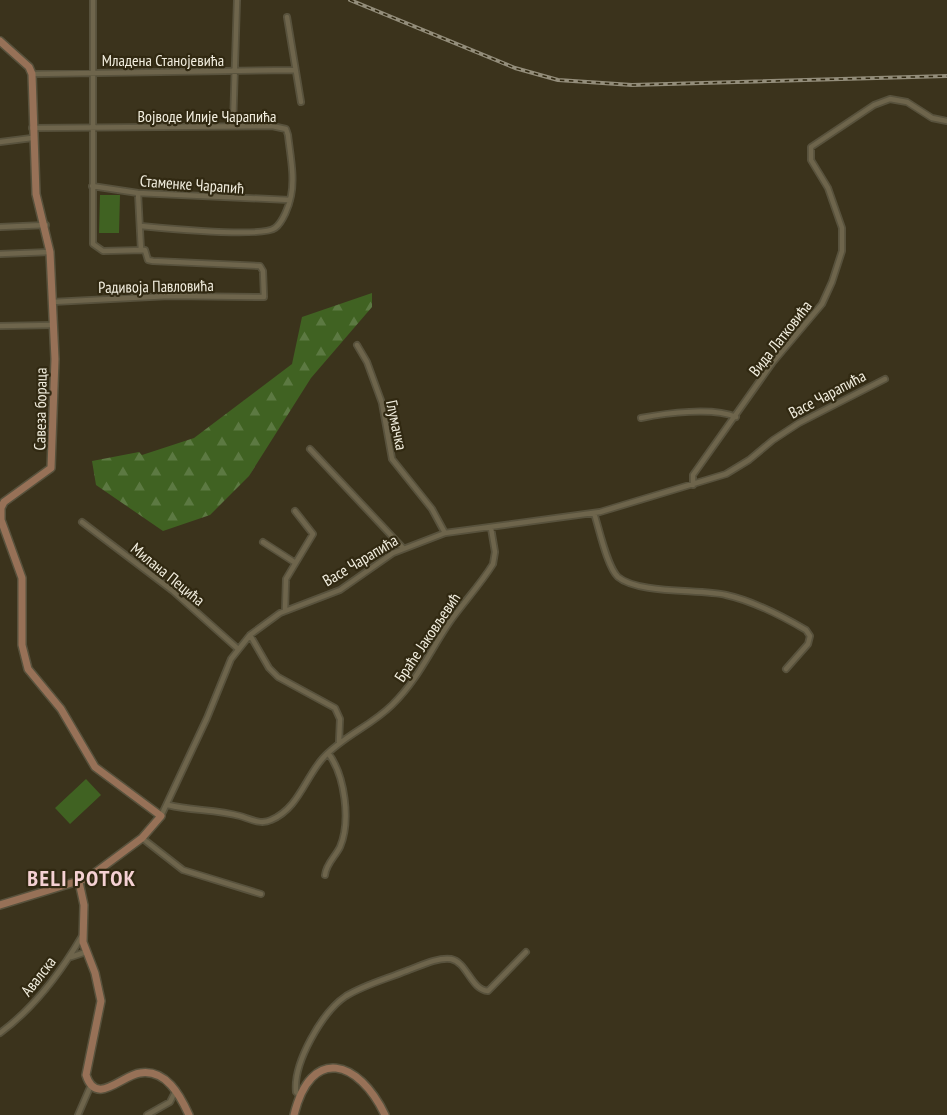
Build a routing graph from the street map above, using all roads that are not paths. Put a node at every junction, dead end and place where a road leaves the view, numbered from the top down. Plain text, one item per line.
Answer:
1 (93, 0) edge
2 (237, 0) edge
3 (288, 17) dead end
4 (0, 41) edge
5 (295, 70) junction
6 (235, 72) junction
7 (92, 73) junction
8 (32, 74) junction
9 (301, 102) dead end
10 (947, 122) edge
11 (233, 126) junction
12 (32, 128) junction
13 (92, 128) junction
14 (32, 138) junction
15 (0, 142) edge
16 (92, 186) junction
17 (138, 193) junction
18 (290, 200) junction
19 (46, 225) junction
20 (141, 226) junction
21 (0, 227) edge
22 (141, 249) junction
23 (50, 252) junction
24 (0, 254) edge
25 (52, 302) junction
26 (53, 325) junction
27 (0, 326) edge
28 (357, 345) dead end
29 (885, 379) dead end
30 (736, 417) junction
31 (641, 418) dead end
32 (310, 448) dead end
33 (693, 485) junction
34 (295, 511) dead end
35 (594, 513) junction
36 (82, 522) dead end
37 (491, 528) junction
38 (445, 533) junction
39 (263, 542) dead end
40 (404, 548) junction
41 (294, 562) junction
42 (285, 610) junction
43 (250, 635) junction
44 (237, 648) junction
45 (786, 669) dead end
46 (339, 742) junction
47 (328, 753) junction
48 (168, 805) junction
49 (161, 816) junction
50 (142, 838) junction
51 (325, 876) dead end
52 (79, 882) junction
53 (261, 894) dead end
54 (0, 906) edge
55 (82, 936) junction
56 (86, 952) junction
57 (526, 952) dead end
58 (69, 959) junction
59 (0, 1033) edge
60 (91, 1085) junction
61 (176, 1090) junction
62 (299, 1095) junction
63 (78, 1115) edge
64 (147, 1115) edge
65 (189, 1115) edge
66 (294, 1115) edge
67 (385, 1115) edge

1 - 7 street, Младена Станојевића
2 - 6 street, Младена Станојевића
3 - 5 street
4 - 8 street
5 - 6 street, Младена Станојевића
5 - 9 street
6 - 7 street, Младена Станојевића
6 - 11 street
7 - 8 street, Младена Станојевића
7 - 13 street
8 - 12 street, Савеза бораца
10 - 30 street, Вида Латковића
11 - 13 street, Војводе Илије Чарапића
11 - 18 street, Војводе Илије Чарапића
12 - 13 street, Војводе Илије Чарапића
12 - 14 street, Савеза бораца
13 - 16 street
14 - 15 street
14 - 19 street, Савеза бораца
16 - 17 street, Стаменке Чарапић
16 - 22 street
17 - 18 street, Стаменке Чарапић
17 - 20 street
18 - 20 street, Војводе Илије Чарапића
19 - 21 street
19 - 23 street, Савеза бораца
20 - 22 street
22 - 25 street, Радивоја Павловића
23 - 24 street
23 - 25 street, Савеза бораца
25 - 26 street, Савеза бораца
26 - 27 street
26 - 49 street, Савеза бораца
28 - 38 street, Глумачка
29 - 33 street, Васе Чарапића
30 - 31 street
30 - 33 street, Вида Латковића
32 - 40 street
33 - 35 street, Васе Чарапића
34 - 41 street
35 - 37 street, Васе Чарапића
35 - 45 street
36 - 44 street, Милана Пецића
37 - 38 street, Васе Чарапића
37 - 46 street, Браће Јаковљевић
38 - 40 street, Васе Чарапића
39 - 41 street
40 - 42 street, Васе Чарапића
41 - 42 street
42 - 43 street, Васе Чарапића
43 - 44 street, Васе Чарапића
43 - 46 street
44 - 48 street, Васе Чарапића
46 - 47 street, Браће Јаковљевић
47 - 48 street, Браће Јаковљевић
47 - 51 street
48 - 49 street, Васе Чарапића
49 - 50 street, Васе Чарапића
50 - 52 street, Васе Чарапића
50 - 53 street
52 - 54 street, Васе Чарапића
52 - 55 street, Авалска
55 - 56 street, Авалска
55 - 58 street, Авалска
56 - 58 street, Авалска
56 - 60 street
57 - 62 street
58 - 59 street, Авалска
60 - 61 street
60 - 63 street
61 - 64 street
61 - 65 street
62 - 66 street
62 - 67 street

